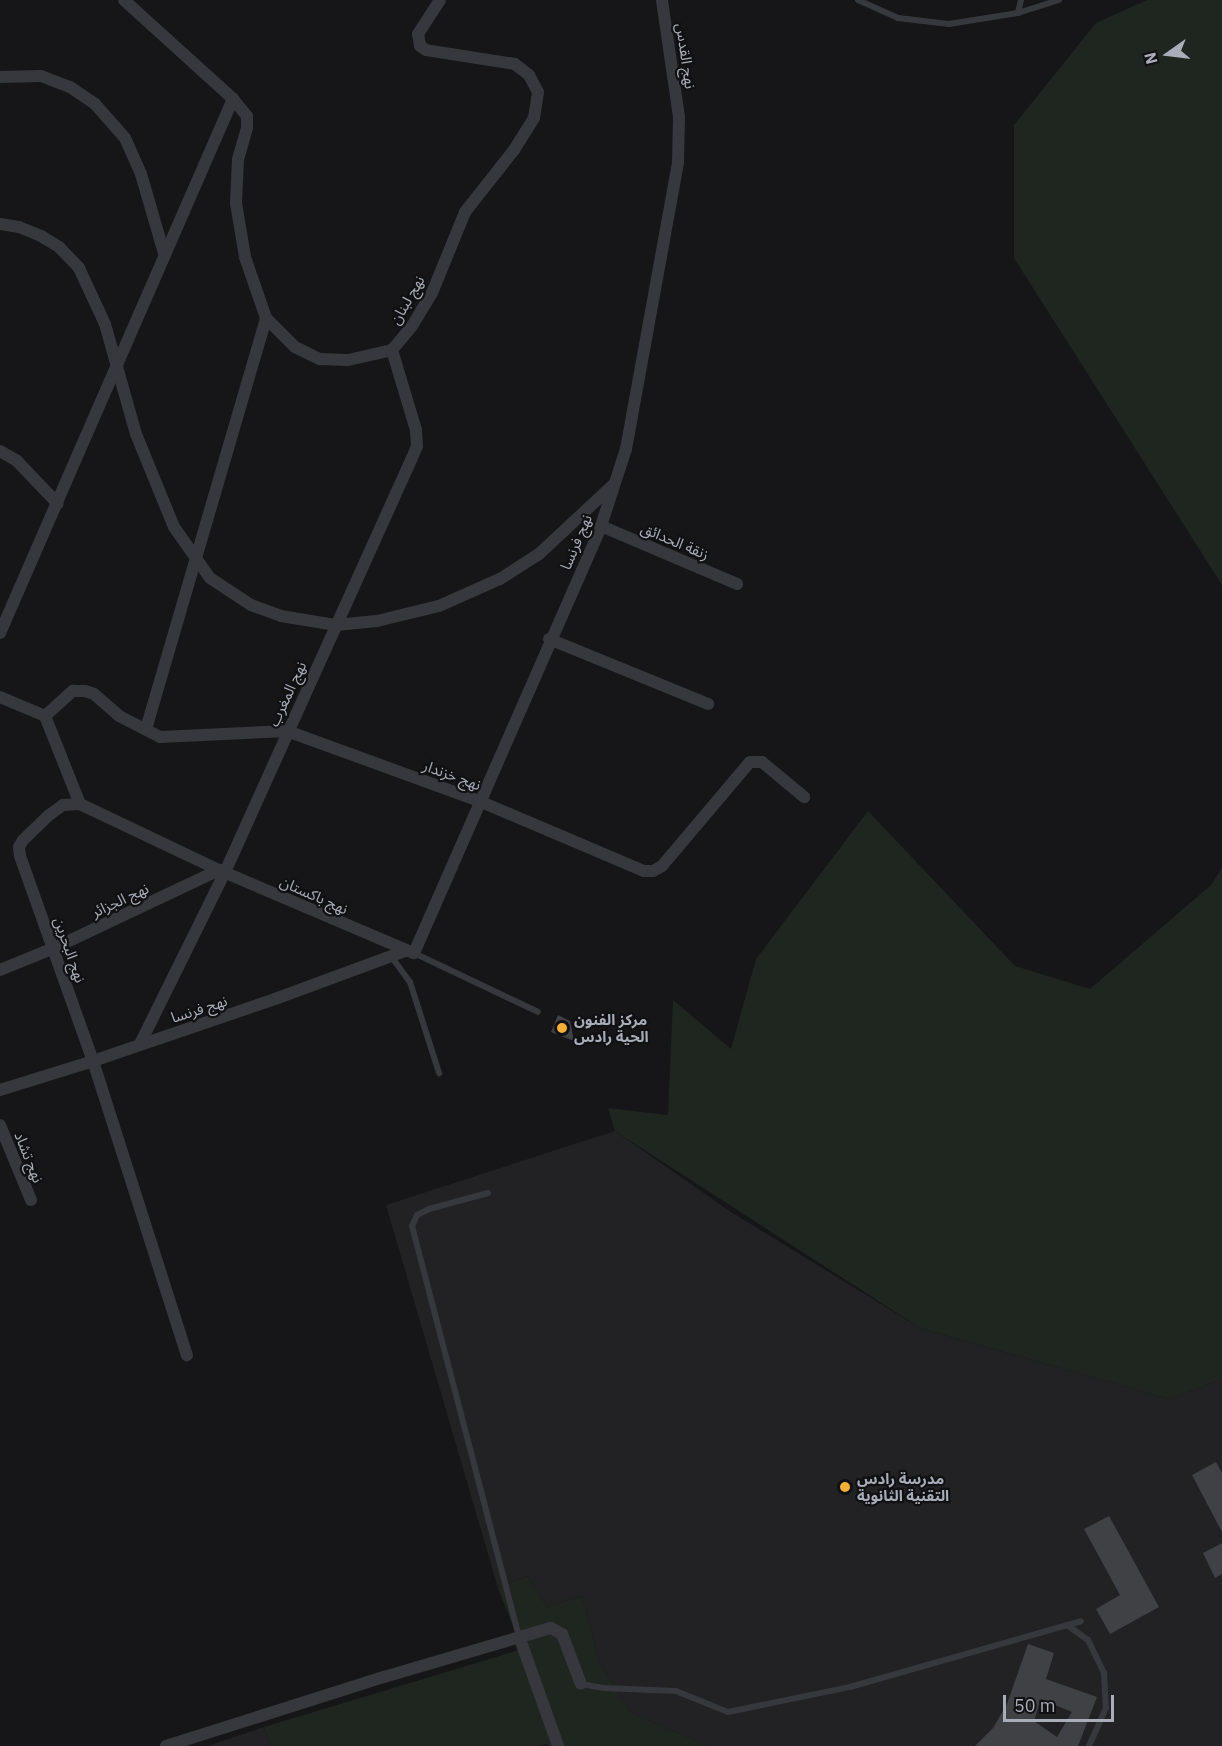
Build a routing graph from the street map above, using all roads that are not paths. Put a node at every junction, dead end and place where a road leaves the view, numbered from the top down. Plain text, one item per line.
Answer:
1 (124, 0) edge
2 (440, 0) edge
3 (662, 0) edge
4 (858, 0) edge
5 (1021, 0) edge
6 (1059, 0) edge
7 (1018, 13) junction
8 (0, 77) edge
9 (232, 99) junction
10 (680, 117) joint
11 (0, 224) edge
12 (164, 253) junction
13 (266, 318) junction
14 (392, 350) junction
15 (118, 364) junction
16 (0, 451) edge
17 (615, 484) junction
18 (58, 504) junction
19 (601, 526) junction
20 (196, 560) junction
21 (737, 584) dead end
22 (336, 625) junction
23 (0, 633) edge
24 (549, 639) junction
25 (0, 697) edge
26 (708, 704) dead end
27 (45, 716) junction
28 (146, 729) junction
29 (287, 731) junction
30 (804, 797) dead end
31 (479, 801) junction
32 (80, 804) junction
33 (222, 871) junction
34 (54, 948) junction
35 (409, 952) junction
36 (391, 956) junction
37 (0, 970) edge
38 (538, 1012) dead end
39 (140, 1044) junction
40 (93, 1061) junction
41 (439, 1073) dead end
42 (0, 1090) edge
43 (0, 1125) edge
44 (488, 1193) dead end
45 (31, 1200) dead end
46 (188, 1355) dead end
47 (1081, 1621) dead end
48 (1067, 1625) junction
49 (520, 1639) junction
50 (581, 1684) joint
51 (166, 1746) edge
52 (558, 1746) edge
53 (1089, 1746) edge

1 - 9 street
2 - 14 street, نهج لبنان
3 - 10 street, نهج القدس
4 - 7 lane
5 - 7 lane
6 - 7 lane
8 - 12 street
9 - 12 street
9 - 13 street
10 - 17 street, نهج فرنسا
11 - 15 street
12 - 15 street
13 - 14 street
13 - 20 street
14 - 22 street, نهج المغرب
15 - 18 street
15 - 20 street
16 - 18 street
17 - 19 street, نهج فرنسا
17 - 22 street
18 - 23 street
19 - 21 street, زنقة الحدائق
19 - 24 street, نهج فرنسا
20 - 22 street
20 - 28 street
22 - 29 street, نهج المغرب
24 - 26 street
24 - 31 street, نهج فرنسا
25 - 27 street
27 - 28 street, نهج خزندار
27 - 32 street
28 - 29 street, نهج خزندار
29 - 31 street, نهج خزندار
29 - 33 street, نهج المغرب
30 - 31 street, نهج خزندار
31 - 35 street, نهج فرنسا
32 - 33 street, نهج باكستان
32 - 34 street, نهج البحرين
33 - 34 street, نهج الجزائر
33 - 35 street, نهج باكستان
33 - 39 street, نهج المغرب
34 - 37 street, نهج الجزائر
34 - 40 street, نهج البحرين
35 - 36 street, نهج فرنسا
35 - 38 lane, نهج باكستان
36 - 39 street, نهج فرنسا
36 - 41 lane
39 - 40 street, نهج فرنسا
40 - 42 street, نهج فرنسا
40 - 46 street, نهج البحرين
43 - 45 street, نهج تشاد
44 - 49 lane
47 - 48 lane
48 - 50 lane
48 - 53 lane
49 - 50 street
49 - 51 street
49 - 52 street

